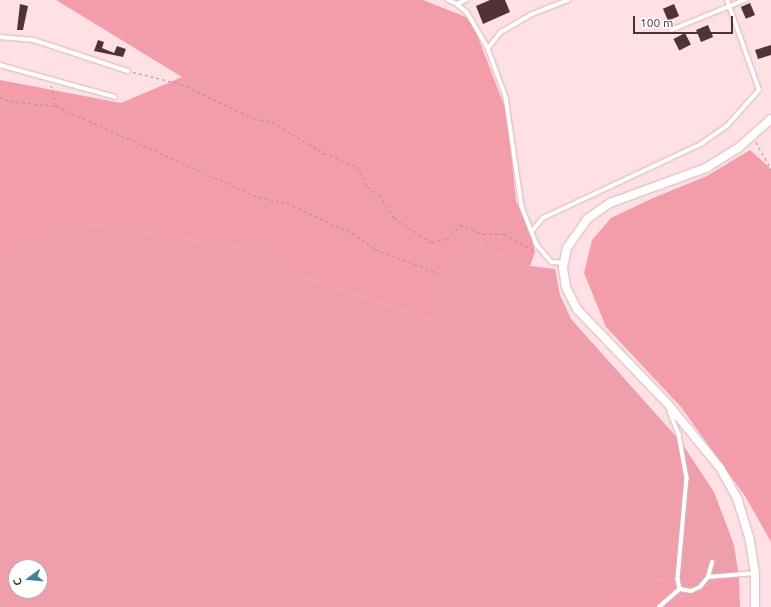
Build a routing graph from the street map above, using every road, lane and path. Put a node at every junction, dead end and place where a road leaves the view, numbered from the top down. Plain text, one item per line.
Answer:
1 (448, 0) edge
2 (466, 0) edge
3 (568, 0) edge
4 (726, 0) edge
5 (745, 0) edge
6 (457, 4) junction
7 (729, 6) junction
8 (671, 30) dead end
9 (0, 38) edge
10 (488, 48) junction
11 (0, 66) edge
12 (128, 71) joint
13 (50, 81) junction
14 (0, 97) edge
15 (115, 97) dead end
16 (56, 106) junction
17 (771, 119) edge
18 (752, 137) junction
19 (771, 169) edge
20 (532, 231) junction
21 (536, 252) dead end
22 (564, 263) junction
23 (440, 274) dead end
24 (667, 403) junction
25 (712, 563) dead end
26 (754, 573) junction
27 (708, 577) junction
28 (680, 589) junction
29 (659, 607) edge
30 (755, 607) edge

1 - 6 lane
2 - 6 lane
3 - 10 lane
4 - 7 lane
5 - 7 lane
6 - 10 lane
7 - 8 lane
7 - 20 lane
9 - 12 lane
10 - 20 lane
11 - 13 lane
12 - 21 path
13 - 15 lane
13 - 16 path
14 - 16 path
16 - 23 path
17 - 18 street
18 - 19 path
18 - 22 street
20 - 22 lane
22 - 24 street
24 - 26 street
24 - 28 lane
25 - 27 lane
26 - 27 lane
26 - 30 street
27 - 28 lane
28 - 29 lane

